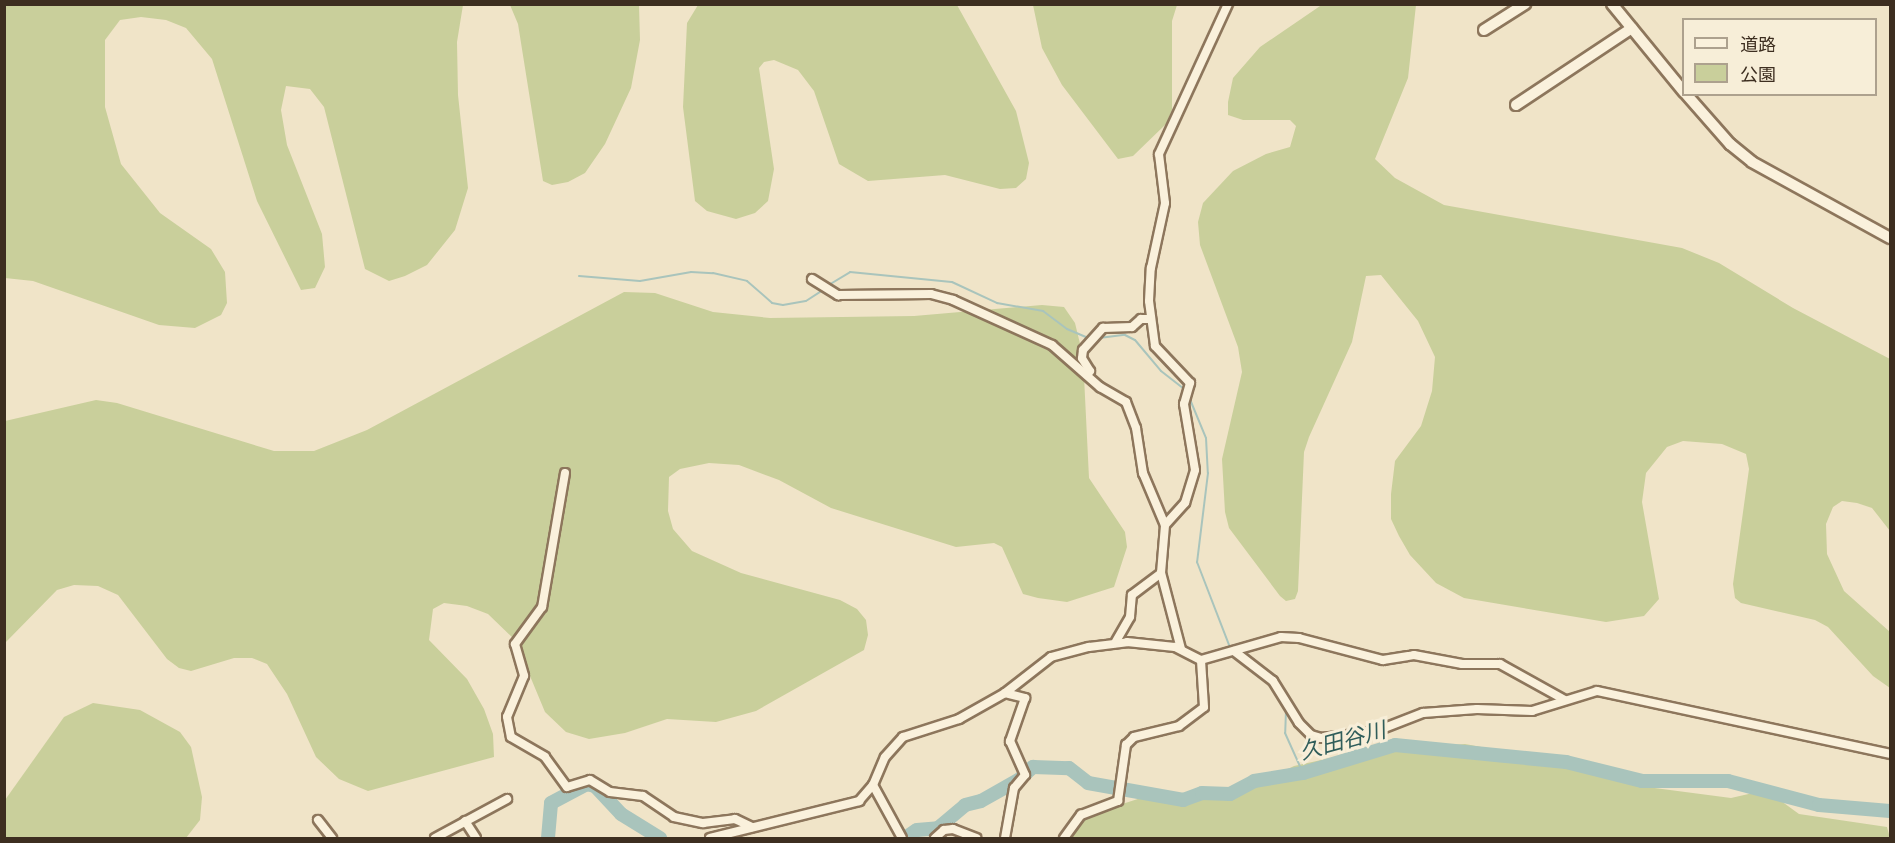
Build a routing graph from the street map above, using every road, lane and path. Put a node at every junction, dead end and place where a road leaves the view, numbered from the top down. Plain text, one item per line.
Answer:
1 (1228, 4) edge
2 (1525, 4) edge
3 (1612, 4) edge
4 (1632, 28) junction
5 (1484, 30) dead end
6 (1682, 89) edge
7 (1688, 96) edge
8 (1516, 105) dead end
9 (1890, 238) edge
10 (812, 279) dead end
11 (1150, 319) junction
12 (1088, 375) junction
13 (565, 473) dead end
14 (1165, 525) junction
15 (1161, 573) junction
16 (1115, 643) junction
17 (1181, 649) junction
18 (1234, 651) junction
19 (1201, 660) junction
20 (1005, 693) junction
21 (1565, 700) junction
22 (1890, 754) edge
23 (873, 785) junction
24 (507, 799) dead end
25 (318, 820) dead end
26 (465, 821) junction
27 (752, 827) junction
28 (332, 838) edge
29 (435, 838) edge
30 (476, 838) edge
31 (710, 838) edge
32 (902, 838) edge
33 (935, 838) edge
34 (976, 838) edge
35 (1005, 838) edge
36 (1064, 838) edge

1 - 11 street
2 - 5 street
3 - 4 street
4 - 6 street
4 - 8 street
7 - 9 street
10 - 12 street
11 - 12 street
11 - 14 street
12 - 14 street
13 - 27 street
14 - 15 street
15 - 16 street
15 - 17 street
16 - 17 street
16 - 20 street
17 - 19 street
18 - 19 street
18 - 21 street
18 - 21 street
19 - 36 street
20 - 23 street
20 - 35 street
21 - 22 street
23 - 27 street
23 - 32 street
24 - 26 street
25 - 28 street
26 - 29 street
26 - 30 street
27 - 31 street
33 - 34 street

